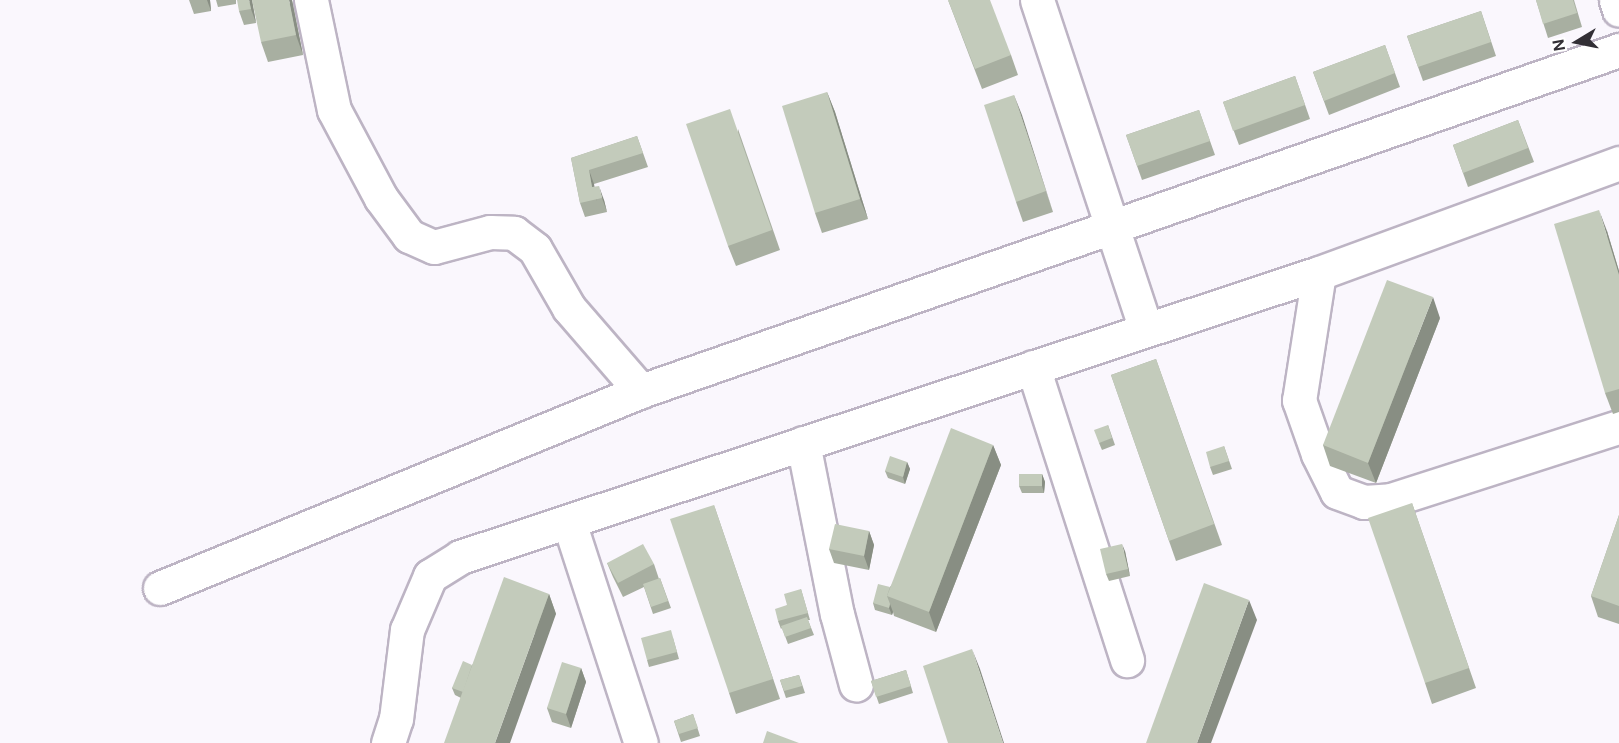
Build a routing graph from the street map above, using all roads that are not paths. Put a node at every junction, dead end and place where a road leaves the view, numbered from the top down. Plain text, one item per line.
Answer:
1 (311, 0) edge
2 (1037, 0) edge
3 (1616, 0) edge
4 (1619, 10) edge
5 (1619, 50) edge
6 (1619, 163) edge
7 (1111, 227) junction
8 (1319, 273) junction
9 (1146, 329) junction
10 (1033, 367) junction
11 (641, 392) junction
12 (1619, 427) edge
13 (803, 443) junction
14 (569, 522) junction
15 (160, 588) dead end
16 (1127, 660) dead end
17 (856, 685) dead end
18 (388, 743) edge
19 (641, 743) edge

1 - 11 street
2 - 7 street
3 - 4 street
5 - 7 street
6 - 8 street
7 - 9 street
7 - 11 street
8 - 9 street
8 - 12 street
9 - 10 street
10 - 13 street
10 - 16 street
11 - 15 street
13 - 14 street
13 - 17 street
14 - 18 street
14 - 19 street

